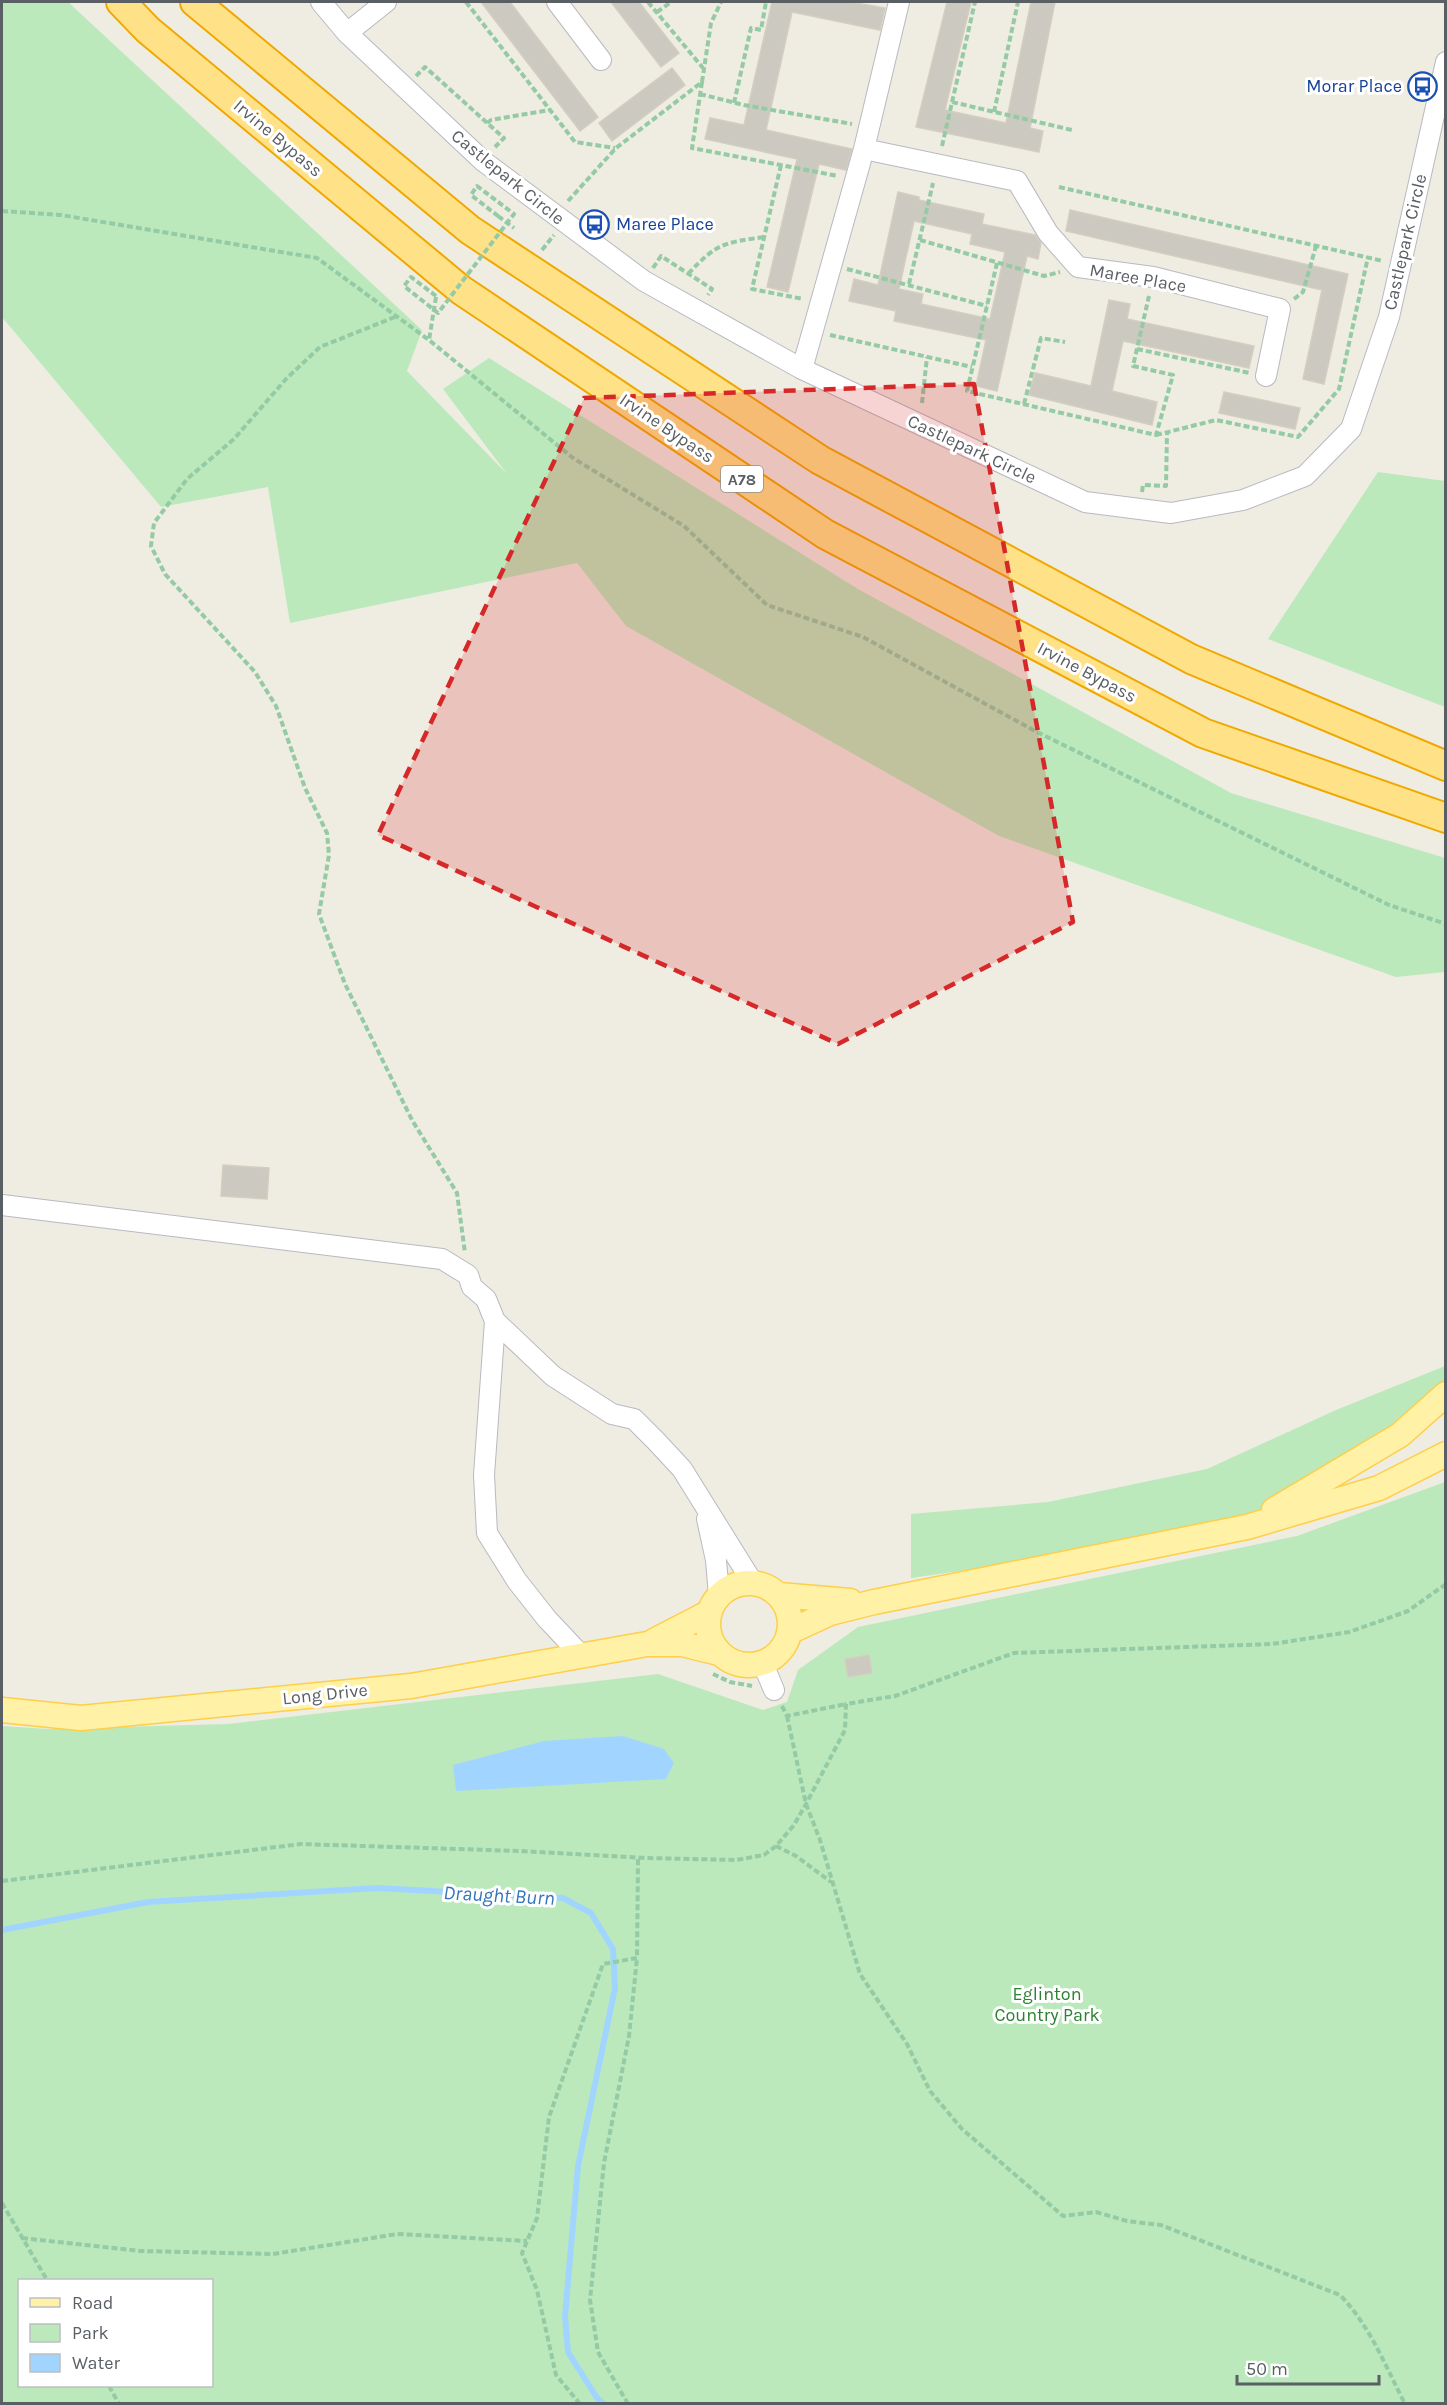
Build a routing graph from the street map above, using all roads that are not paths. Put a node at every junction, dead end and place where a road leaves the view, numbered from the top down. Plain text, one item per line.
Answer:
1 (121, 2) edge
2 (195, 2) edge
3 (321, 2) edge
4 (386, 2) edge
5 (557, 2) edge
6 (898, 2) edge
7 (347, 33) junction
8 (602, 60) dead end
9 (1446, 62) edge
10 (864, 149) junction
11 (802, 369) junction
12 (1266, 376) road end
13 (1446, 766) edge
14 (1446, 818) edge
15 (2, 1205) edge
16 (495, 1321) junction
17 (1446, 1394) edge
18 (1446, 1454) edge
19 (704, 1508) junction
20 (1247, 1527) junction
21 (753, 1583) junction
22 (779, 1595) junction
23 (874, 1602) junction
24 (714, 1604) junction
25 (790, 1631) junction
26 (647, 1644) junction
27 (719, 1653) junction
28 (581, 1655) junction
29 (763, 1664) junction
30 (774, 1690) dead end
31 (2, 1710) edge

1 - 14 highway, Irvine Bypass / A78
2 - 13 highway
3 - 7 street, Castlepark Circle
4 - 7 street
5 - 8 street
6 - 10 street
7 - 11 street, Castlepark Circle
9 - 11 street, Castlepark Circle
10 - 11 street
10 - 12 street, Maree Place
15 - 16 street
16 - 19 street
16 - 28 street
17 - 20 main road
18 - 20 main road
19 - 21 street
19 - 24 street
20 - 23 main road
21 - 22 main road
21 - 24 main road
22 - 23 main road
22 - 25 main road
23 - 25 main road
24 - 26 main road, Long Drive
24 - 27 main road
25 - 29 main road
26 - 27 main road, Long Drive
26 - 28 main road, Long Drive
27 - 29 main road
28 - 31 main road, Long Drive
29 - 30 street

